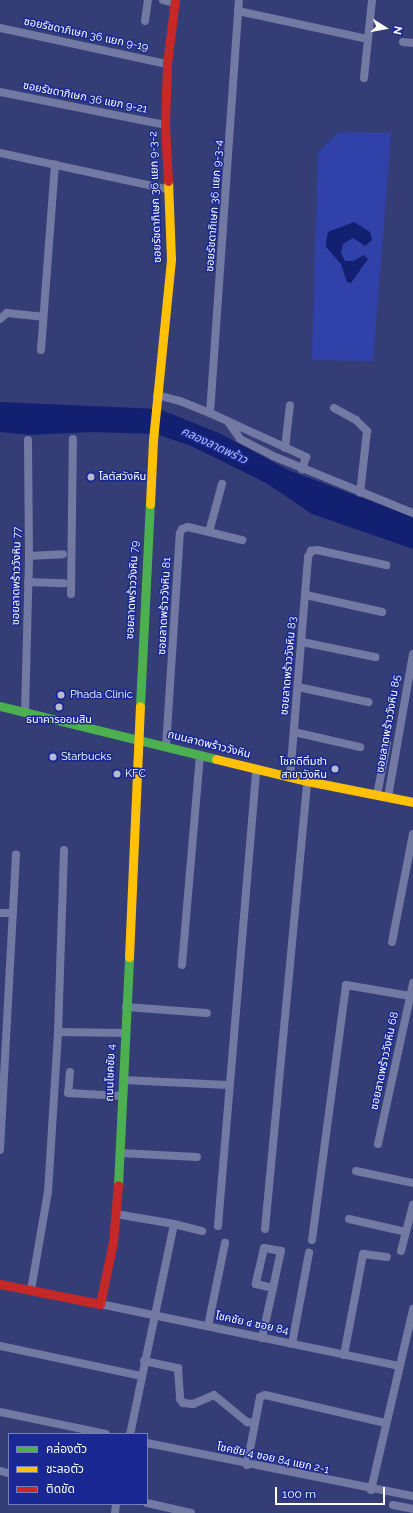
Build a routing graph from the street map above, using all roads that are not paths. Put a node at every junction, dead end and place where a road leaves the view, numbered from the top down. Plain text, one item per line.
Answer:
1 (148, 0) edge
2 (163, 0) edge
3 (239, 0) edge
4 (372, 0) edge
5 (175, 1) edge
6 (238, 11) junction
7 (145, 20) dead end
8 (0, 28) edge
9 (368, 39) junction
10 (403, 42) dead end
11 (413, 43) edge
12 (167, 64) junction
13 (364, 78) dead end
14 (0, 92) edge
15 (165, 125) junction
16 (0, 153) edge
17 (55, 165) junction
18 (167, 189) junction
19 (43, 317) junction
20 (0, 319) edge
21 (41, 350) dead end
22 (157, 395) junction
23 (290, 405) dead end
24 (334, 408) dead end
25 (210, 413) junction
26 (229, 423) junction
27 (73, 439) dead end
28 (28, 440) dead end
29 (153, 440) joint
30 (285, 448) junction
31 (302, 469) junction
32 (222, 484) dead end
33 (360, 493) junction
34 (413, 513) edge
35 (209, 532) junction
36 (242, 540) dead end
37 (63, 554) dead end
38 (29, 556) junction
39 (386, 565) dead end
40 (28, 582) junction
41 (64, 583) dead end
42 (71, 594) dead end
43 (306, 595) junction
44 (382, 612) dead end
45 (302, 642) junction
46 (413, 654) edge
47 (375, 657) dead end
48 (298, 688) junction
49 (368, 702) dead end
50 (0, 706) edge
51 (25, 712) junction
52 (294, 732) junction
53 (138, 740) junction
54 (387, 743) dead end
55 (166, 747) junction
56 (360, 747) dead end
57 (200, 755) junction
58 (256, 768) junction
59 (290, 777) junction
60 (307, 781) junction
61 (377, 795) junction
62 (388, 797) junction
63 (413, 802) edge
64 (413, 834) edge
65 (64, 850) dead end
66 (16, 854) dead end
67 (0, 913) edge
68 (13, 914) junction
69 (392, 942) dead end
70 (182, 965) dead end
71 (413, 983) edge
72 (410, 996) junction
73 (126, 1007) junction
74 (207, 1012) dead end
75 (58, 1032) junction
76 (125, 1034) junction
77 (70, 1072) dead end
78 (123, 1080) junction
79 (228, 1085) junction
80 (122, 1096) junction
81 (378, 1144) dead end
82 (0, 1150) edge
83 (120, 1153) junction
84 (196, 1157) dead end
85 (356, 1171) dead end
86 (413, 1183) edge
87 (413, 1205) edge
88 (116, 1214) junction
89 (349, 1218) dead end
90 (174, 1224) junction
91 (218, 1226) dead end
92 (264, 1229) dead end
93 (202, 1231) dead end
94 (406, 1232) junction
95 (312, 1240) dead end
96 (225, 1242) dead end
97 (402, 1251) dead end
98 (309, 1253) dead end
99 (387, 1258) dead end
100 (0, 1284) edge
101 (273, 1288) junction
102 (31, 1290) junction
103 (100, 1304) junction
104 (413, 1309) edge
105 (155, 1316) junction
106 (208, 1326) junction
107 (262, 1338) junction
108 (292, 1344) junction
109 (0, 1346) edge
110 (344, 1355) junction
111 (144, 1361) junction
112 (399, 1366) junction
113 (141, 1376) junction
114 (0, 1412) edge
115 (255, 1423) junction
116 (385, 1423) junction
117 (101, 1433) edge
118 (130, 1433) edge
119 (148, 1443) edge
120 (247, 1465) junction
121 (371, 1490) junction
122 (394, 1493) junction
123 (413, 1496) edge
124 (148, 1503) edge
125 (413, 1508) edge
126 (393, 1509) edge
127 (190, 1513) edge

1 - 7 street
2 - 5 street
3 - 6 street, ซอยรัชดาภิเษก 36 แยก 9-3-4
4 - 9 street
5 - 12 street, ซอยรัชดาภิเษก 36 แยก 9-3-2
6 - 9 street
6 - 25 street, ซอยรัชดาภิเษก 36 แยก 9-3-4
8 - 12 street, ซอยรัชดาภิเษก 36 แยก 9-19
9 - 13 street
10 - 11 street
12 - 15 street, ซอยรัชดาภิเษก 36 แยก 9-3-2
14 - 15 street, ซอยรัชดาภิเษก 36 แยก 9-21
15 - 18 street, ซอยรัชดาภิเษก 36 แยก 9-3-2
16 - 17 street
17 - 18 street
17 - 19 street
18 - 22 street, ซอยรัชดาภิเษก 36 แยก 9-3-2
19 - 20 street
19 - 21 street
22 - 25 street
22 - 29 street, ซอยรัชดาภิเษก 36 แยก 9-3-2
23 - 30 street
24 - 33 street
25 - 26 street
26 - 30 street
26 - 31 street
27 - 42 street
28 - 38 street, ซอยลาดพร้าววังหิน 77
29 - 53 street, ซอยลาดพร้าววังหิน 79
30 - 31 street
31 - 33 street
32 - 35 street
33 - 34 street
35 - 36 street, ซอยลาดพร้าววังหิน 81
35 - 55 street, ซอยลาดพร้าววังหิน 81
37 - 38 street
38 - 40 street, ซอยลาดพร้าววังหิน 77
39 - 43 street, ซอยลาดพร้าววังหิน 83
40 - 41 street
40 - 51 street, ซอยลาดพร้าววังหิน 77
43 - 44 street
43 - 45 street, ซอยลาดพร้าววังหิน 83
45 - 47 street
45 - 48 street, ซอยลาดพร้าววังหิน 83
46 - 62 street, ซอยลาดพร้าววังหิน 85
48 - 49 street
48 - 52 street, ซอยลาดพร้าววังหิน 83
50 - 51 street, ถนนลาดพร้าววังหิน
51 - 53 street, ถนนลาดพร้าววังหิน
52 - 56 street
52 - 59 street, ซอยลาดพร้าววังหิน 83
53 - 55 street, ถนนลาดพร้าววังหิน
53 - 73 street, ถนนโชคชัย 4
54 - 61 street
55 - 57 street, ถนนลาดพร้าววังหิน
57 - 58 street, ถนนลาดพร้าววังหิน
57 - 70 street
58 - 59 street, ถนนลาดพร้าววังหิน
58 - 79 street
59 - 60 street, ถนนลาดพร้าววังหิน
60 - 61 street, ถนนลาดพร้าววังหิน
60 - 92 street
61 - 62 street, ถนนลาดพร้าววังหิน
62 - 63 street, ถนนลาดพร้าววังหิน
64 - 69 street
65 - 75 street
66 - 68 street
67 - 68 street
68 - 82 street
71 - 72 street, ซอยลาดพร้าววังหิน 68
72 - 81 street, ซอยลาดพร้าววังหิน 68
72 - 95 street
73 - 74 street
73 - 76 street, ถนนโชคชัย 4
75 - 76 street
75 - 102 street
76 - 78 street, ถนนโชคชัย 4
77 - 80 street
78 - 79 street
78 - 80 street, ถนนโชคชัย 4
79 - 91 street
80 - 83 street, ถนนโชคชัย 4
83 - 84 street
83 - 88 street, ถนนโชคชัย 4
85 - 86 street
87 - 94 street
88 - 90 street
88 - 103 street, ถนนโชคชัย 4
89 - 94 street
90 - 93 street
90 - 105 street
94 - 97 street
96 - 106 street
98 - 108 street
99 - 110 street
100 - 102 street
101 - 101 street
101 - 107 street
102 - 103 street
103 - 105 street, โชคชัย ๔ ซอย 84
104 - 112 street
105 - 106 street, โชคชัย ๔ ซอย 84
105 - 111 street
106 - 107 street, โชคชัย ๔ ซอย 84
107 - 108 street, โชคชัย ๔ ซอย 84
108 - 110 street, โชคชัย ๔ ซอย 84
109 - 113 street
110 - 112 street, โชคชัย ๔ ซอย 84
111 - 113 street
111 - 115 street
112 - 116 street
113 - 118 street
114 - 117 street
115 - 116 street
115 - 120 street
116 - 121 street
119 - 120 street, โชคชัย 4 ซอย 84 แยก 2-1
120 - 121 street, โชคชัย 4 ซอย 84 แยก 2-1
121 - 122 street, โชคชัย 4 ซอย 84 แยก 2-1
122 - 123 street, โชคชัย 4 ซอย 84 แยก 2-1
122 - 126 street
124 - 127 street
125 - 126 street

